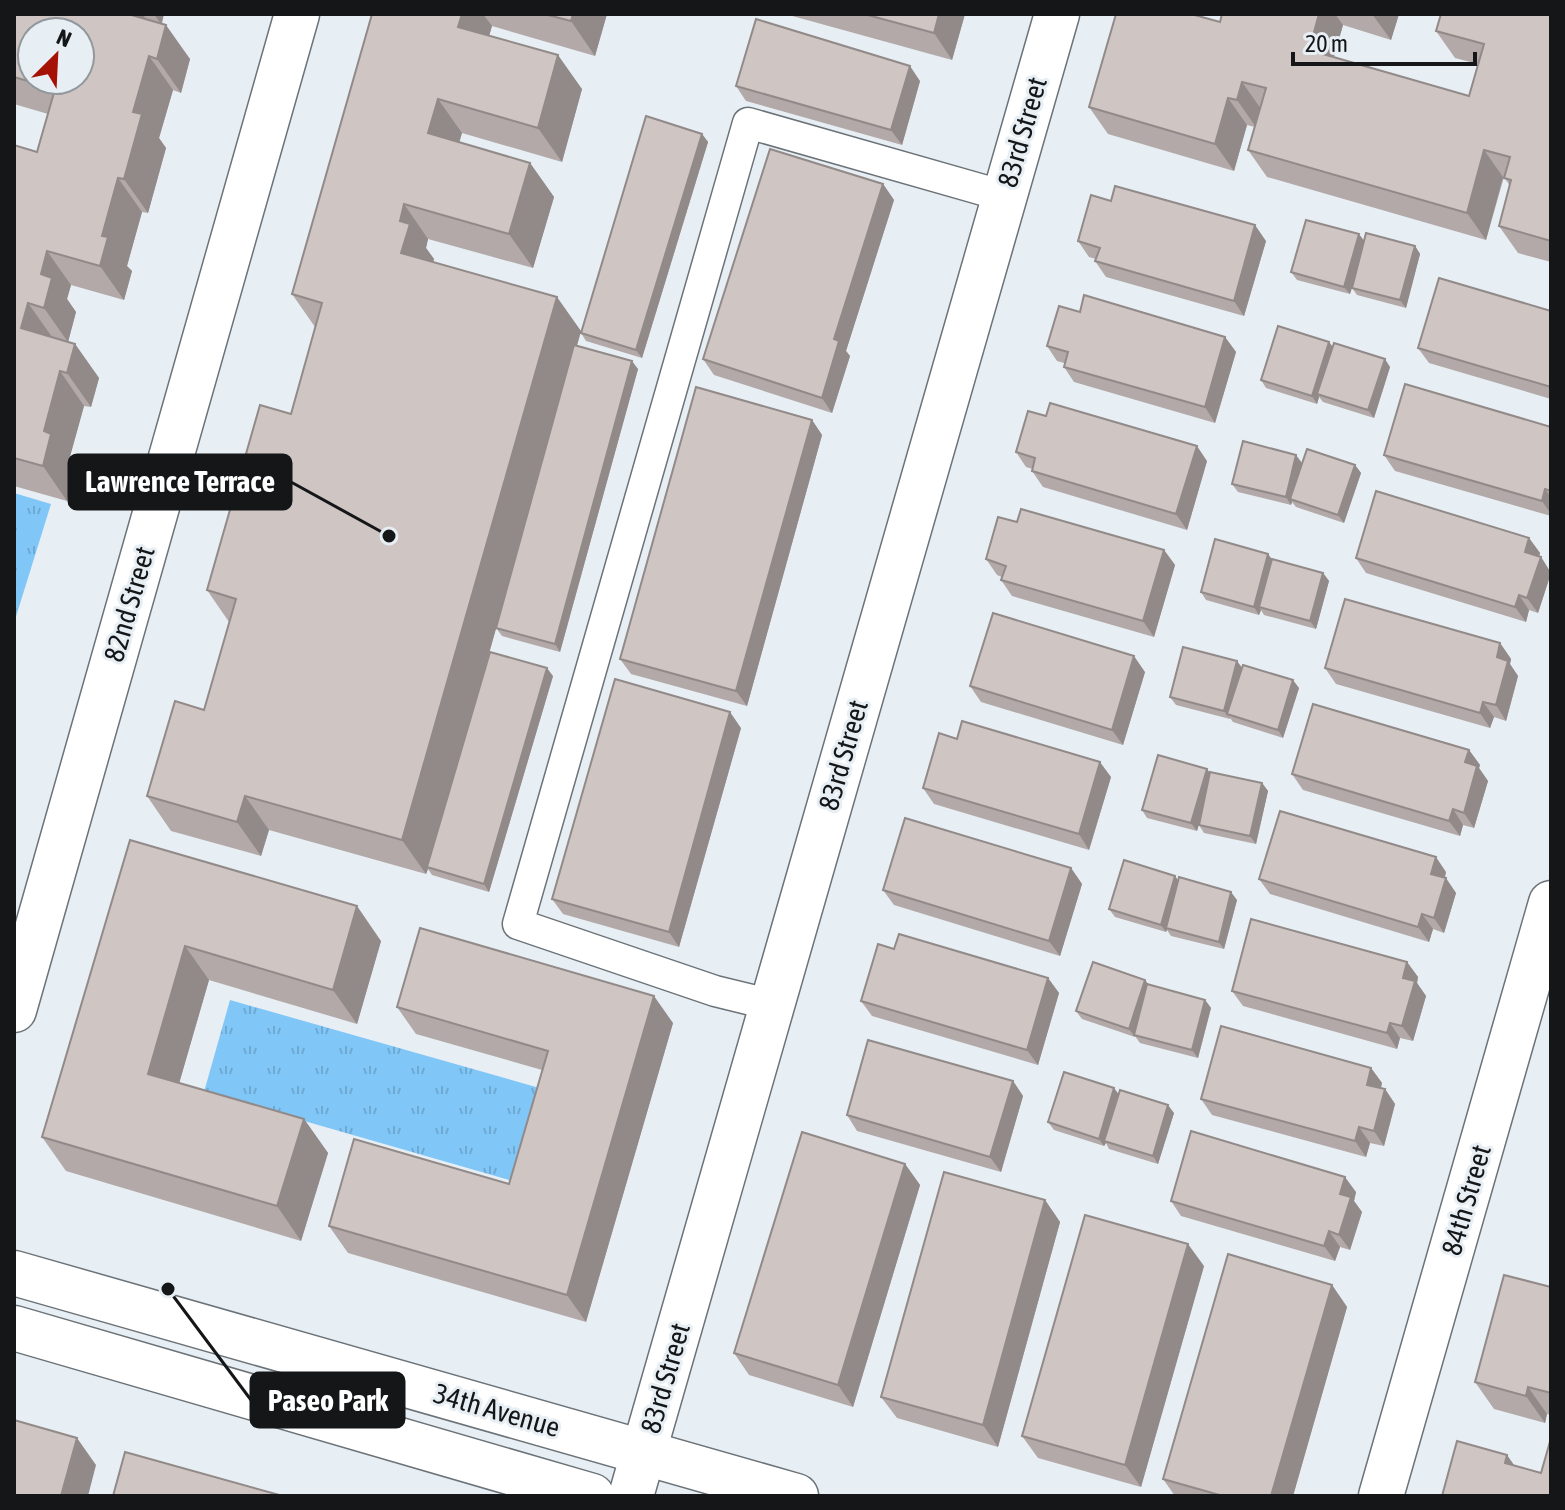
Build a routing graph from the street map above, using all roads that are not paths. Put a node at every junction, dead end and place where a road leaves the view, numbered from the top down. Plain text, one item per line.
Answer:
1 (297, 14) edge
2 (1057, 14) edge
3 (1004, 196) junction
4 (1551, 903) edge
5 (772, 1005) junction
6 (14, 1010) edge
7 (14, 1273) edge
8 (14, 1328) edge
9 (644, 1452) junction
10 (592, 1496) edge
11 (631, 1496) edge
12 (796, 1496) edge
13 (1381, 1496) edge

1 - 6 street, 82nd Street
2 - 3 street, 83rd Street
3 - 5 street, 83rd Street
3 - 5 lane
4 - 13 street, 84th Street
5 - 9 street, 83rd Street
7 - 9 street, 34th Avenue
8 - 10 street, 34th Avenue
9 - 11 street, 83rd Street
9 - 12 street, 34th Avenue

